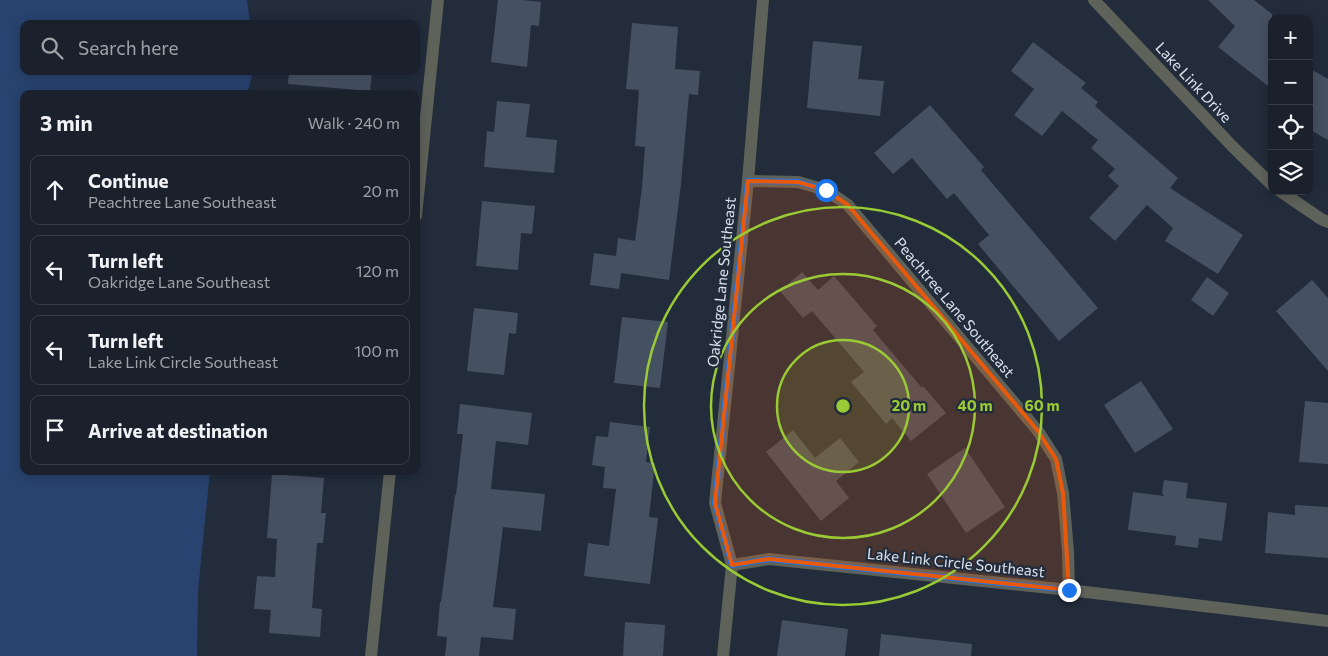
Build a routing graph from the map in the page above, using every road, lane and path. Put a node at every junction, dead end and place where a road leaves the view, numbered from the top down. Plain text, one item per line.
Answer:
1 (438, 0) edge
2 (764, 0) edge
3 (1094, 0) edge
4 (420, 177) edge
5 (748, 181) junction
6 (1268, 181) edge
7 (1286, 195) edge
8 (1328, 222) edge
9 (390, 475) edge
10 (732, 565) junction
11 (1069, 590) junction
12 (1328, 621) edge
13 (371, 656) edge
14 (724, 656) edge

1 - 4 street
2 - 5 street, Oakridge Lane Southeast
3 - 6 street, Lake Link Drive
5 - 10 street, Oakridge Lane Southeast
5 - 11 street, Peachtree Lane Southeast
7 - 8 street
9 - 13 street
10 - 11 street, Lake Link Circle Southeast
10 - 14 street
11 - 12 street, Lake Link Circle Southeast

